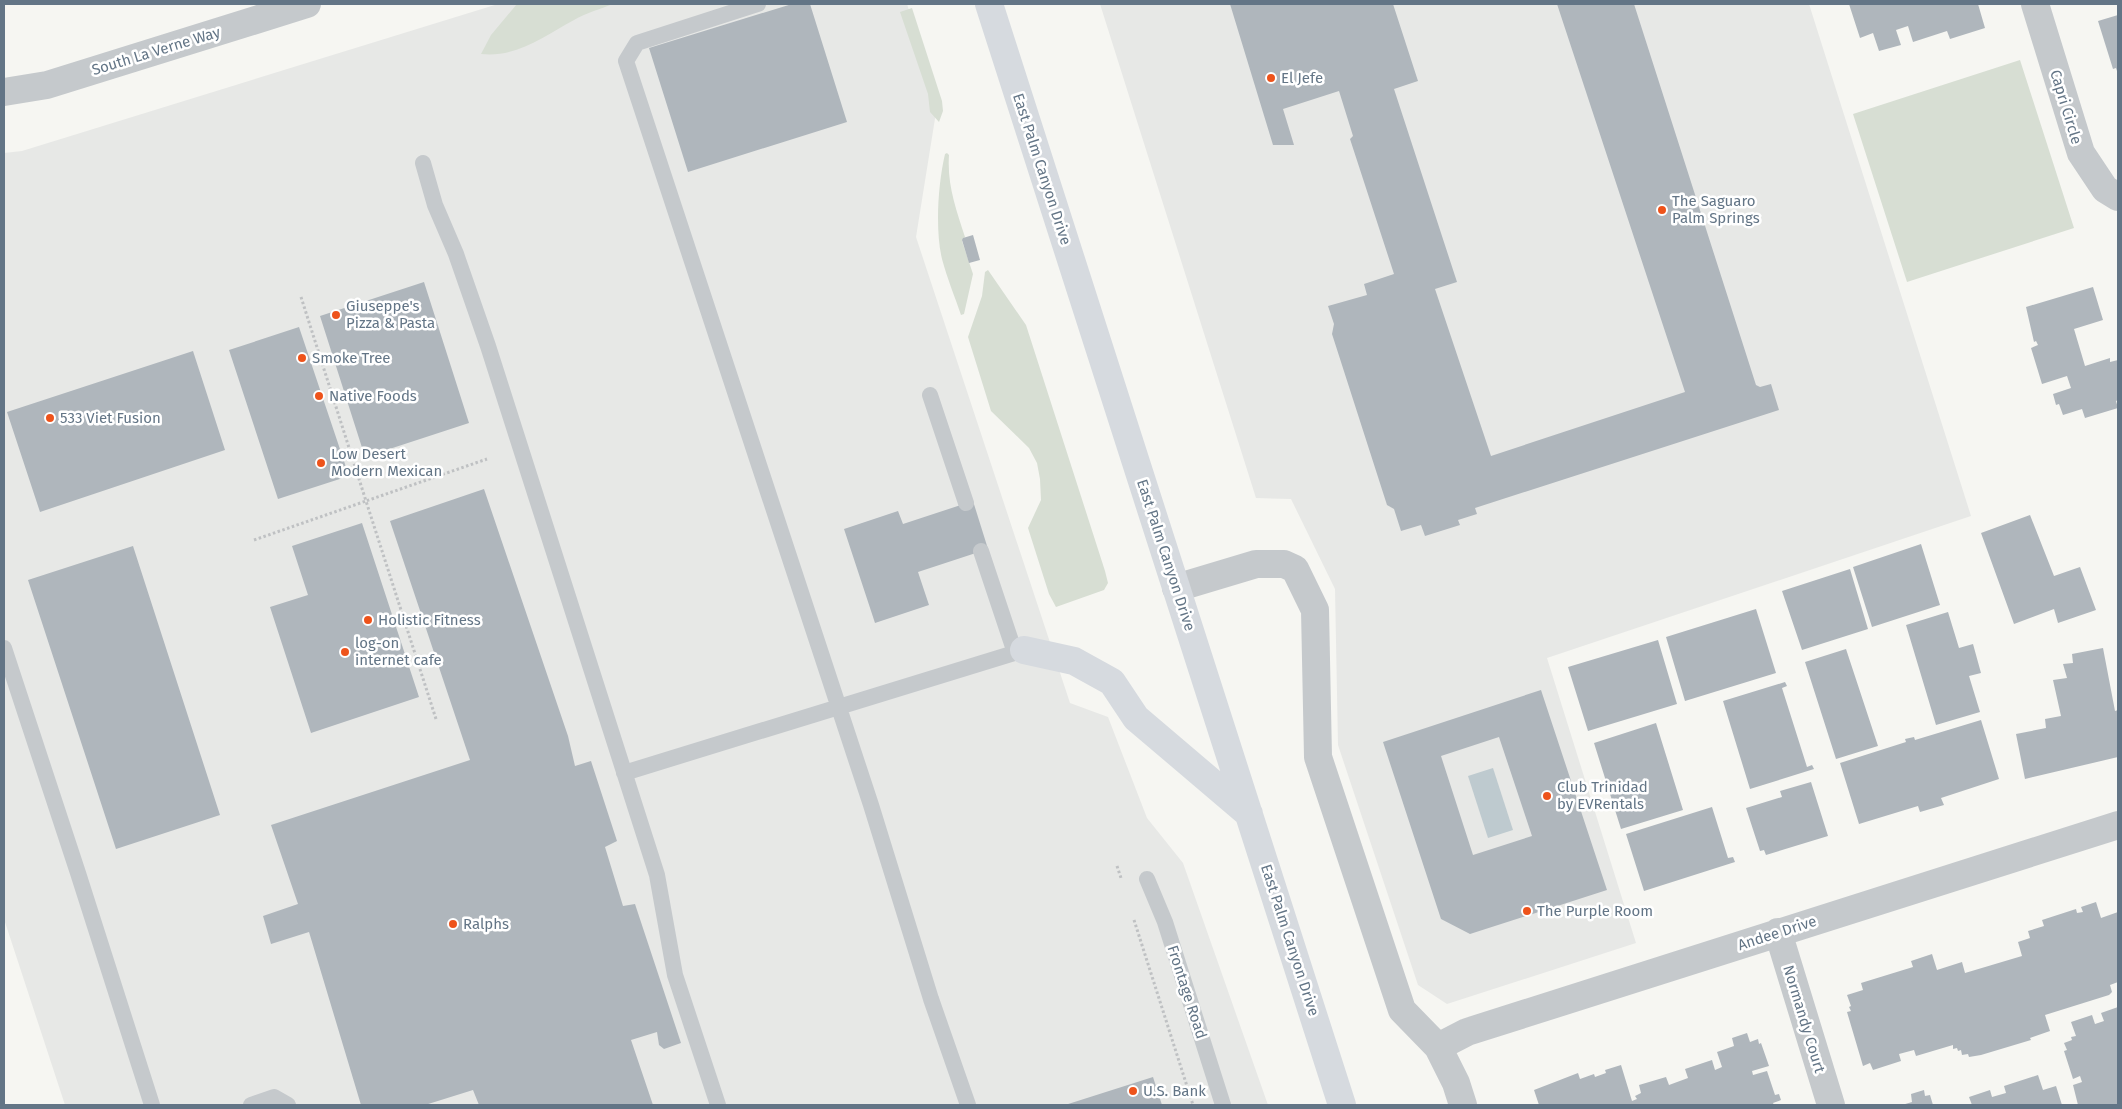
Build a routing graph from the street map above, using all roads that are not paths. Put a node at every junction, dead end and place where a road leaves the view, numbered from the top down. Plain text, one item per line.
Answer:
1 (307, 4) edge
2 (758, 4) edge
3 (989, 4) edge
4 (2035, 4) edge
5 (4, 92) edge
6 (423, 164) dead end
7 (2118, 197) edge
8 (930, 395) dead end
9 (966, 503) dead end
10 (981, 551) dead end
11 (1176, 588) junction
12 (4, 648) edge
13 (1019, 652) junction
14 (838, 708) junction
15 (624, 773) junction
16 (1249, 814) junction
17 (2118, 825) edge
18 (1147, 879) dead end
19 (1778, 932) junction
20 (1438, 1047) junction
21 (152, 1105) edge
22 (251, 1105) edge
23 (288, 1105) edge
24 (718, 1105) edge
25 (968, 1105) edge
26 (1223, 1105) edge
27 (1342, 1105) edge
28 (1463, 1105) edge
29 (1831, 1105) edge

1 - 5 street, South La Verne Way
2 - 14 lane
3 - 11 main road, East Palm Canyon Drive
4 - 7 street, Capri Circle
6 - 15 lane
8 - 9 lane
10 - 13 lane
11 - 16 main road, East Palm Canyon Drive
11 - 20 street
12 - 21 lane
13 - 14 lane
13 - 16 main road
14 - 15 lane
14 - 25 lane
15 - 24 lane
16 - 27 main road, East Palm Canyon Drive
17 - 19 street, Andee Drive
18 - 26 lane, Frontage Road
19 - 20 street, Andee Drive
19 - 29 street, Normandy Court
20 - 28 street
22 - 23 lane

